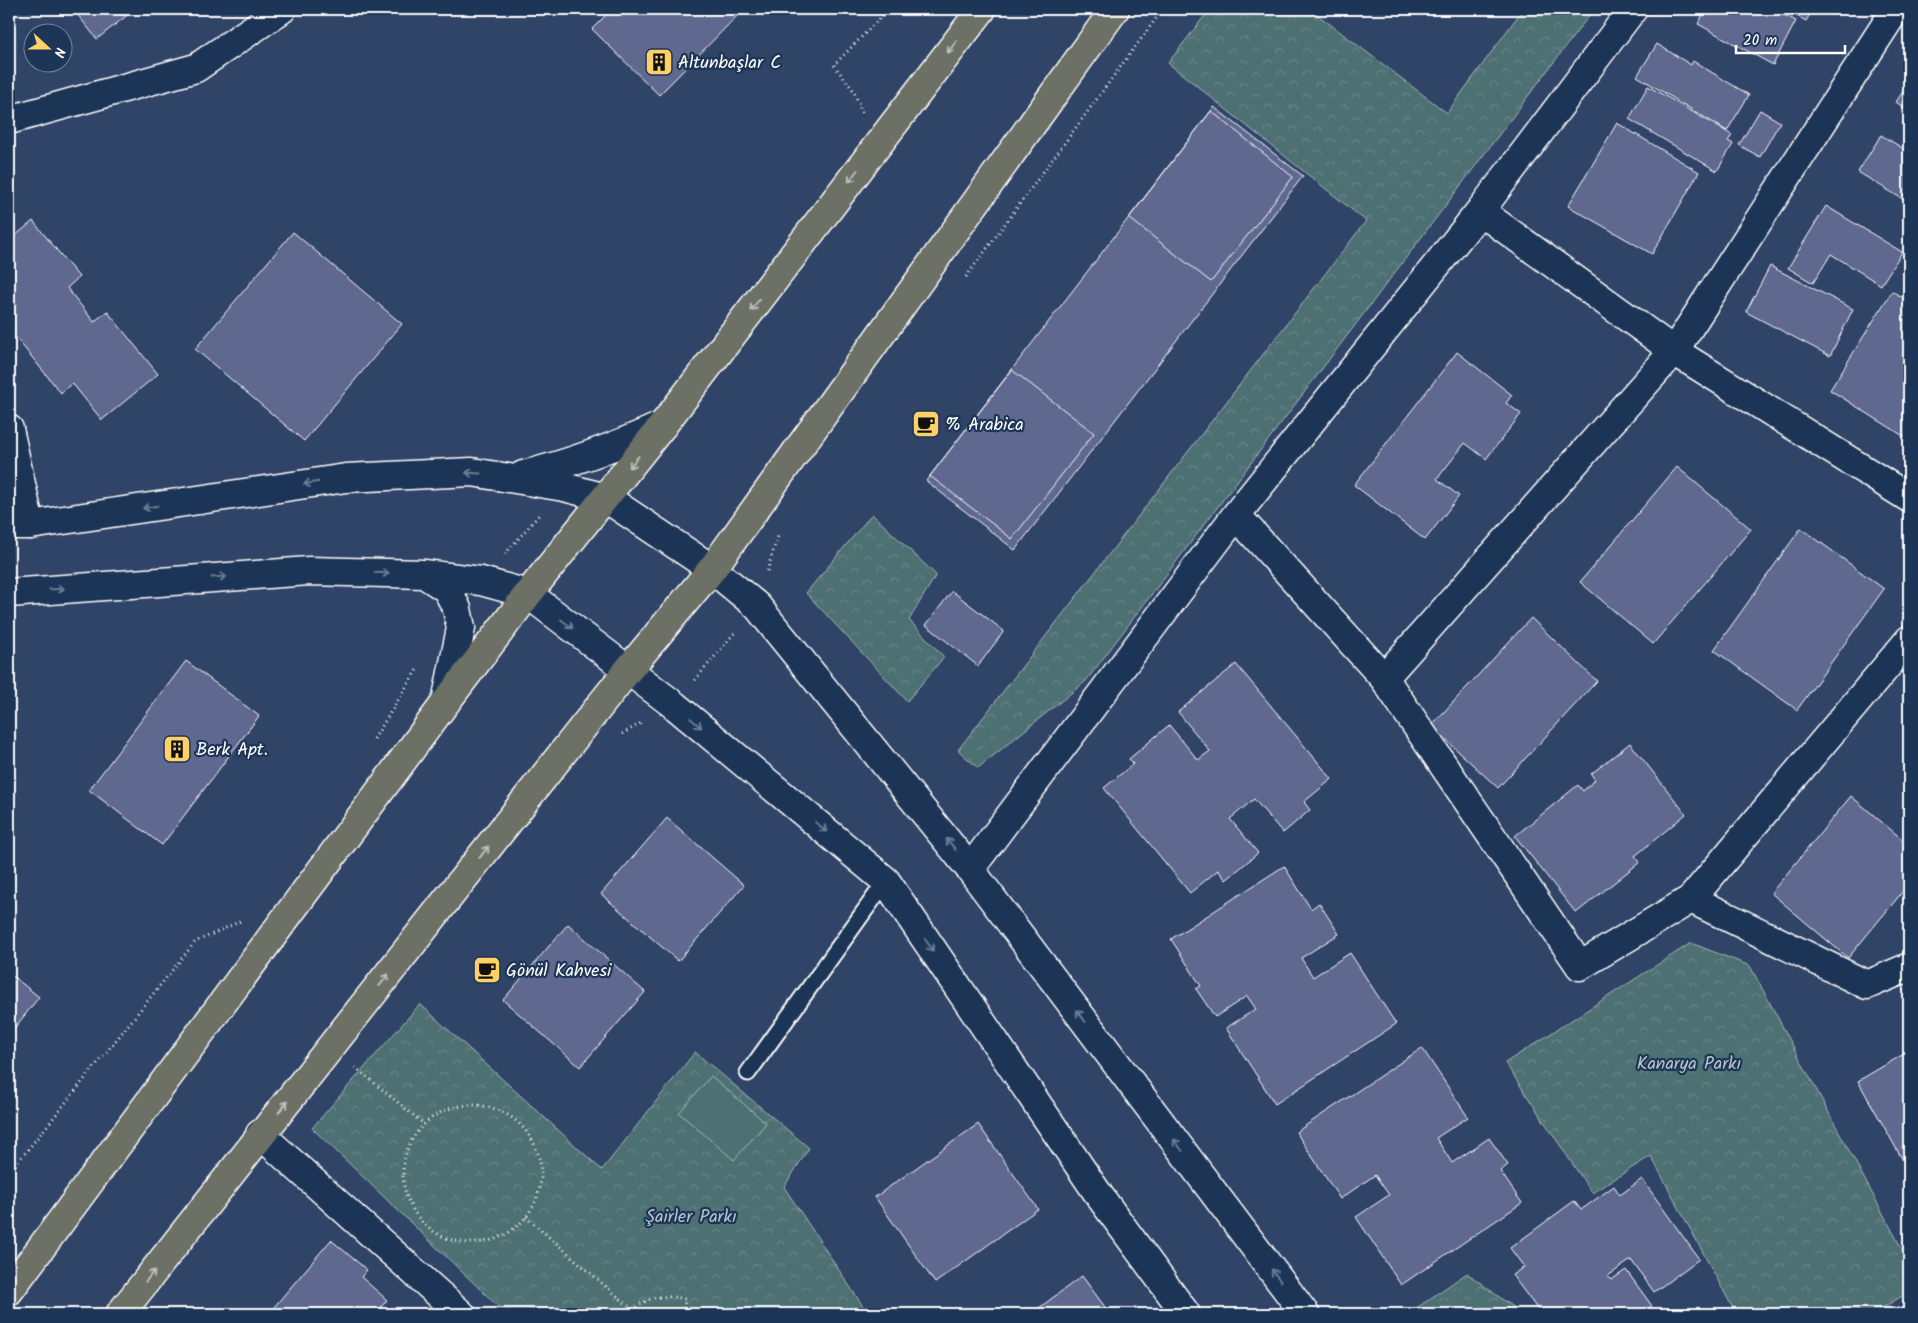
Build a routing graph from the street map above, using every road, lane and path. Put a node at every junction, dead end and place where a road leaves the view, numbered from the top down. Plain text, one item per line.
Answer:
1 (282, 9) edge
2 (982, 9) edge
3 (1115, 9) edge
4 (1633, 9) edge
5 (1896, 9) edge
6 (9, 120) edge
7 (1480, 211) junction
8 (1674, 352) junction
9 (663, 426) junction
10 (9, 428) edge
11 (510, 478) junction
12 (606, 498) junction
13 (1909, 498) edge
14 (1236, 515) junction
15 (19, 525) edge
16 (712, 569) junction
17 (424, 574) junction
18 (9, 593) edge
19 (528, 594) junction
20 (1909, 640) edge
21 (628, 670) junction
22 (1384, 678) junction
23 (446, 702) junction
24 (970, 869) junction
25 (886, 881) junction
26 (1691, 899) junction
27 (1909, 968) edge
28 (353, 1065) dead end
29 (748, 1074) dead end
30 (424, 1124) junction
31 (260, 1134) junction
32 (526, 1217) junction
33 (9, 1291) edge
34 (633, 1310) junction
35 (120, 1314) edge
36 (461, 1314) edge
37 (630, 1314) edge
38 (684, 1314) edge
39 (1186, 1314) edge
40 (1305, 1314) edge

1 - 6 street
2 -> 9 main road
3 - 16 main road
4 - 7 street
5 - 8 street
7 - 8 street
7 - 14 street
8 - 13 street
8 - 22 street
9 - 11 street
9 -> 12 main road
10 - 15 street
11 - 12 street
11 -> 15 street
12 - 16 street
12 - 19 main road
14 - 22 street
14 - 24 street
16 - 21 main road
24 -> 16 street
18 -> 17 street
17 - 19 street
17 - 23 street
19 -> 21 street
19 - 23 main road
20 - 26 street
21 -> 25 street
31 -> 21 main road
22 - 26 street
23 - 33 main road
40 -> 24 street
25 - 29 lane
25 -> 39 street
26 - 27 street
28 - 30 path
30 - 32 path
30 - 32 path
35 -> 31 main road
31 - 36 street
32 - 34 path
34 - 37 path
34 - 38 path

